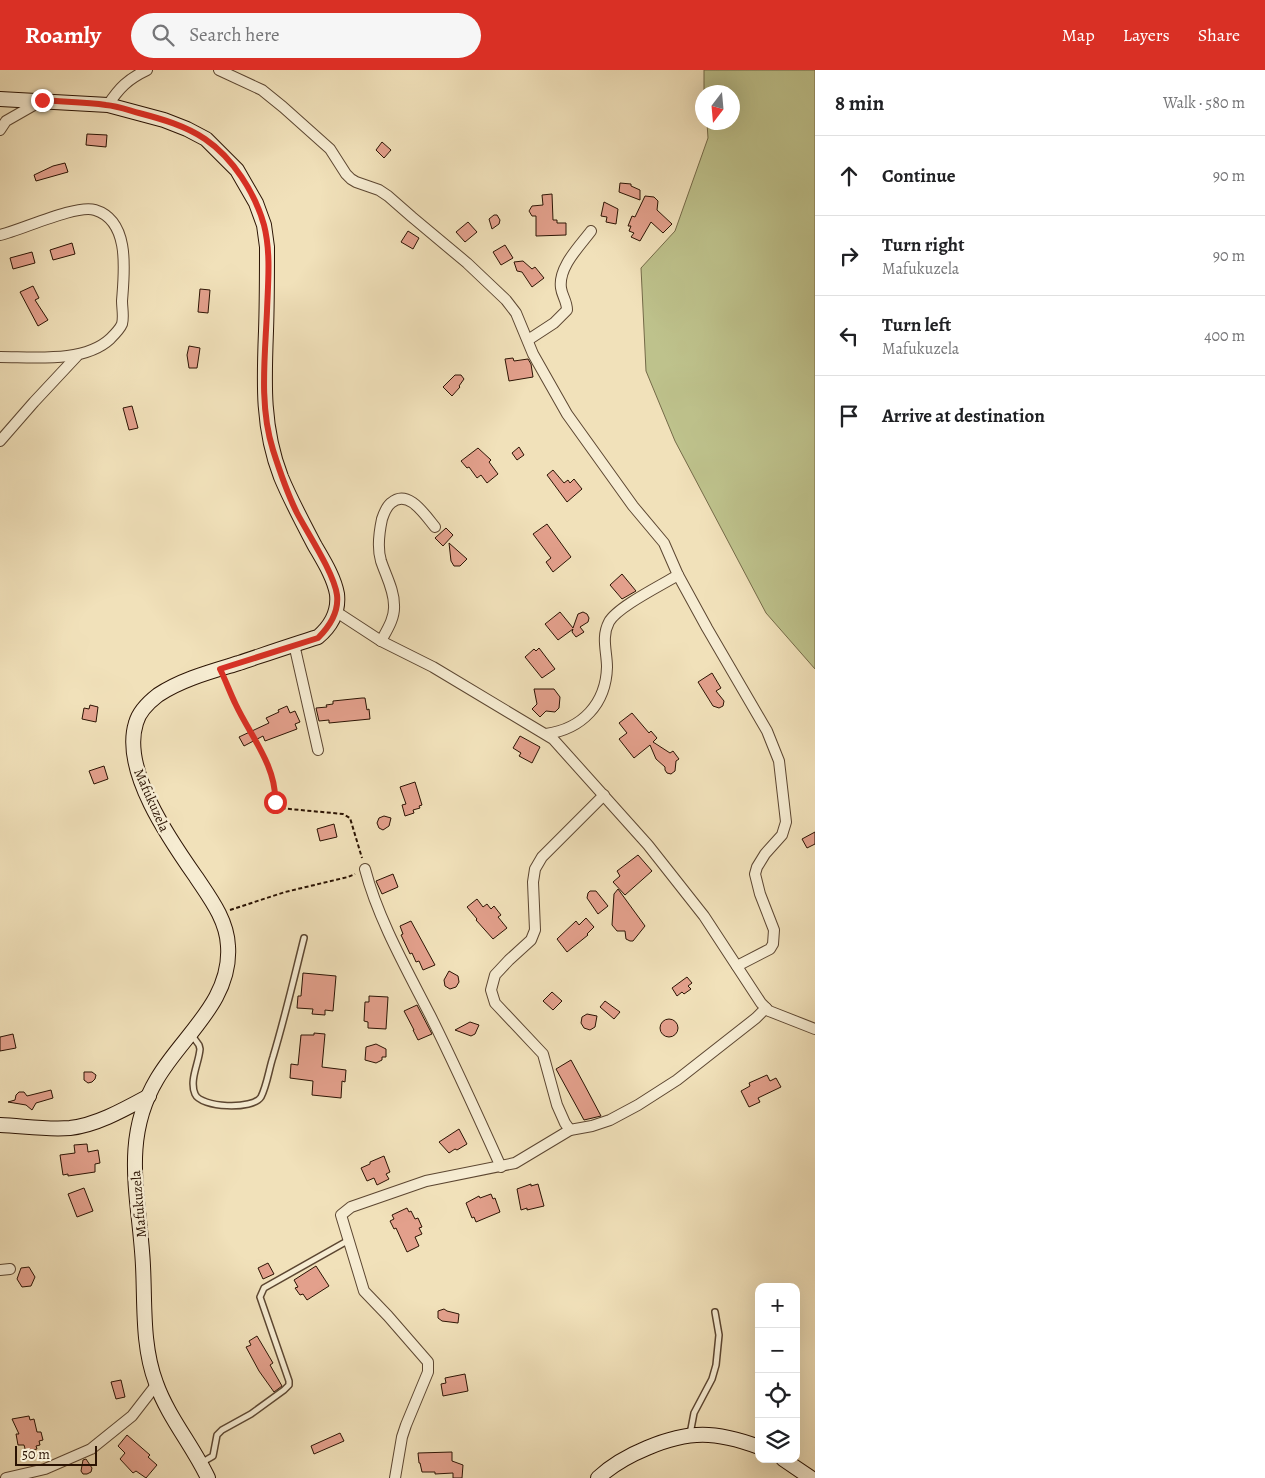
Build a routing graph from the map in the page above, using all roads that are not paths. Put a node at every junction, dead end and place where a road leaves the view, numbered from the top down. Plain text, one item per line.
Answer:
1 (147, 70) edge
2 (219, 70) edge
3 (0, 99) edge
4 (42, 100) junction
5 (108, 105) junction
6 (0, 130) edge
7 (592, 230) dead end
8 (0, 235) edge
9 (528, 340) junction
10 (0, 356) edge
11 (77, 356) junction
12 (0, 441) edge
13 (435, 527) dead end
14 (678, 575) junction
15 (335, 611) junction
16 (381, 641) junction
17 (294, 644) junction
18 (546, 734) junction
19 (318, 750) dead end
20 (604, 795) junction
21 (365, 869) road end
22 (304, 938) dead end
23 (737, 966) junction
24 (766, 1008) junction
25 (815, 1030) edge
26 (190, 1033) junction
27 (149, 1096) junction
28 (0, 1126) edge
29 (570, 1130) junction
30 (501, 1167) junction
31 (349, 1240) junction
32 (716, 1312) dead end
33 (156, 1385) junction
34 (690, 1434) junction
35 (755, 1446) edge
36 (789, 1463) edge
37 (201, 1464) junction
38 (6, 1478) edge
39 (208, 1478) edge
40 (395, 1478) edge
41 (598, 1478) edge
42 (811, 1478) edge

1 - 5 street
2 - 9 street
3 - 4 main road, Mafukuzela
4 - 5 main road, Mafukuzela
4 - 6 street
5 - 15 main road, Mafukuzela
7 - 9 street
8 - 11 street
9 - 14 street
10 - 11 street
11 - 12 street
13 - 16 street
14 - 18 street
14 - 23 street
15 - 16 street
15 - 17 main road, Mafukuzela
16 - 18 street
17 - 19 street
17 - 26 main road, Mafukuzela
18 - 20 street
20 - 23 street
20 - 29 street
21 - 30 street
22 - 26 lane
23 - 24 street
24 - 25 street
24 - 29 street
26 - 27 main road, Mafukuzela
27 - 28 main road
27 - 33 main road, Mafukuzela
29 - 30 street
30 - 31 street
31 - 37 lane
31 - 40 street
32 - 34 lane
33 - 37 main road, Mafukuzela
33 - 38 street
34 - 35 main road
34 - 41 main road
36 - 42 main road
37 - 39 main road, Mafukuzela

